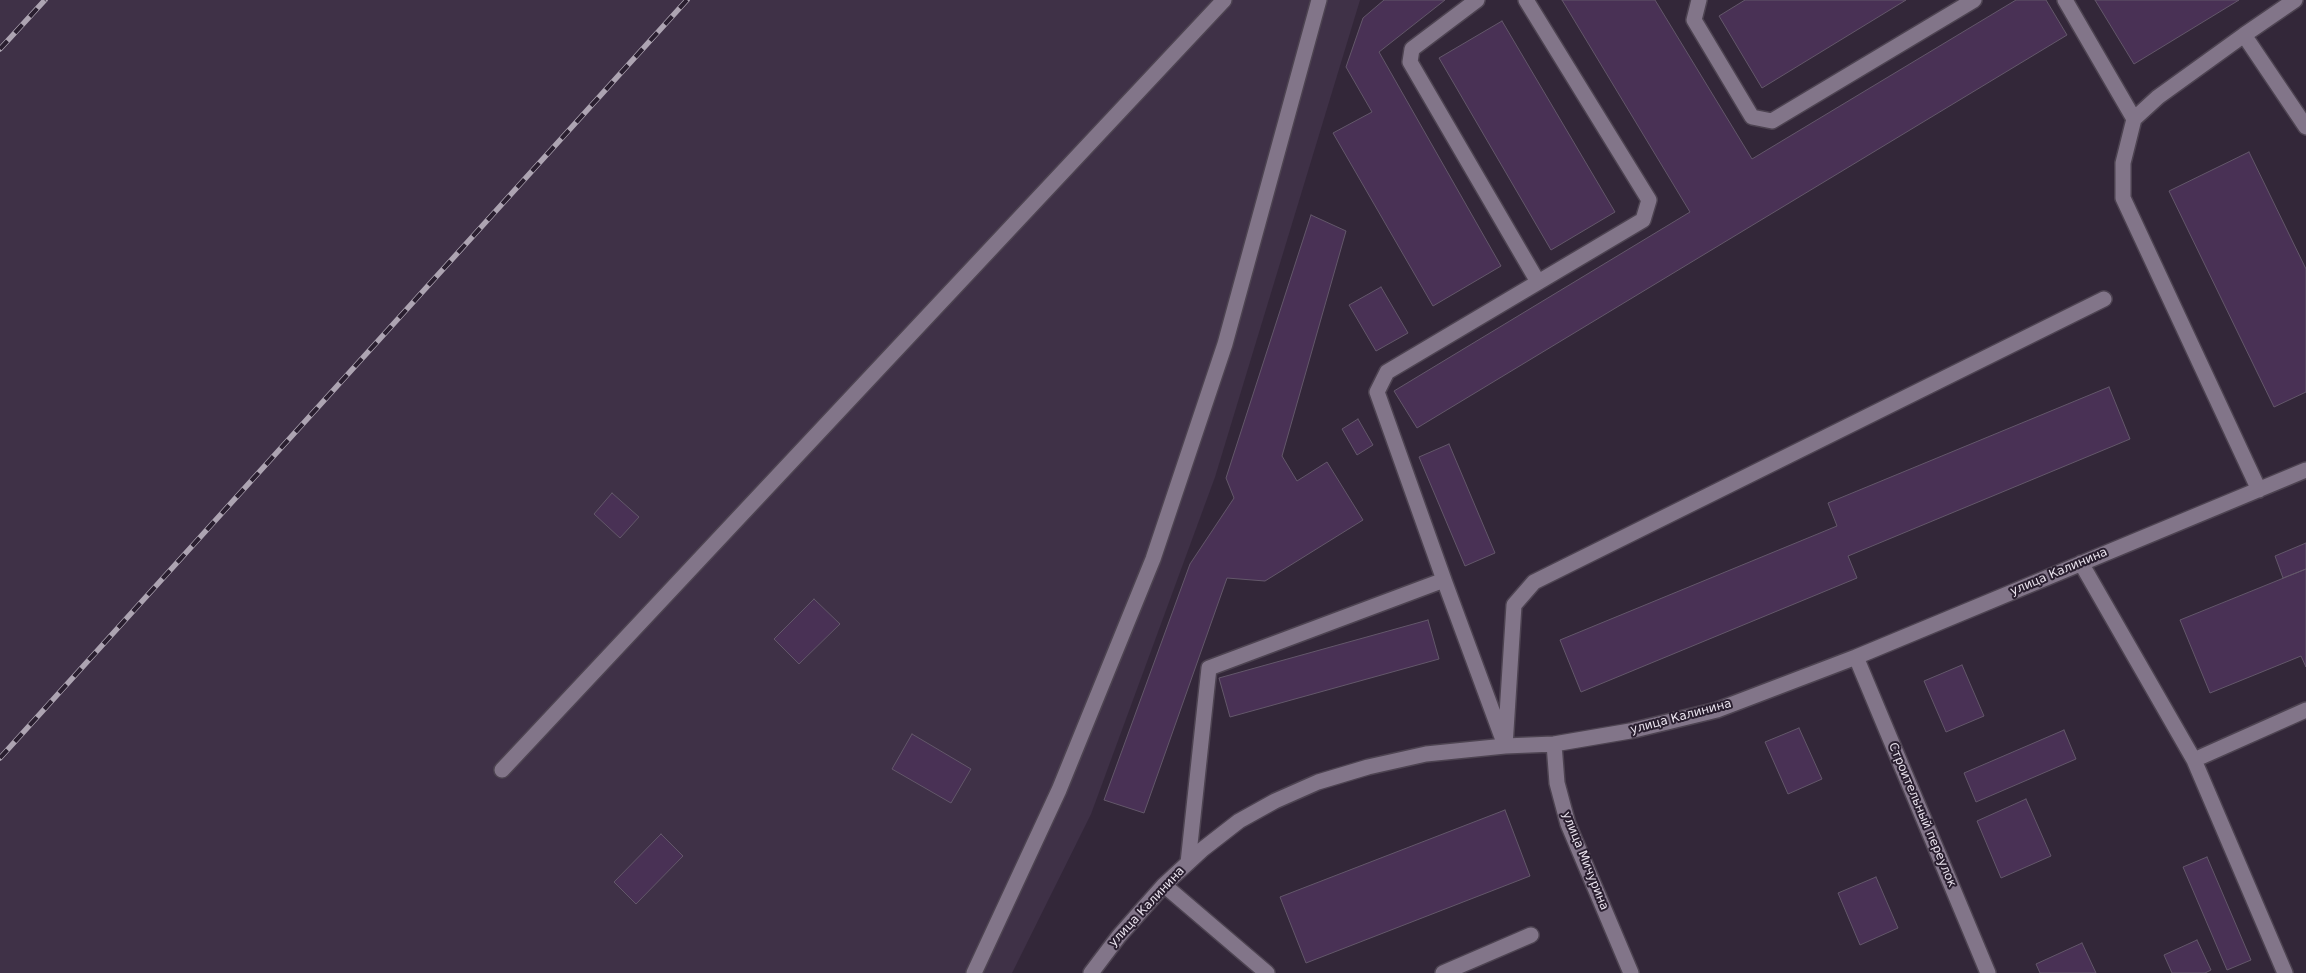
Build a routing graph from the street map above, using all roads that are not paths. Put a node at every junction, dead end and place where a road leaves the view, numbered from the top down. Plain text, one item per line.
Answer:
1 (1224, 0) edge
2 (1319, 0) edge
3 (1477, 0) edge
4 (1526, 0) edge
5 (1699, 0) edge
6 (1974, 0) edge
7 (2065, 0) edge
8 (2296, 0) edge
9 (2244, 35) junction
10 (2134, 119) junction
11 (2306, 127) edge
12 (1538, 282) junction
13 (2104, 299) dead end
14 (2306, 470) edge
15 (2259, 490) junction
16 (2081, 562) junction
17 (1444, 580) junction
18 (1856, 657) junction
19 (2306, 710) edge
20 (1554, 744) junction
21 (1505, 746) junction
22 (2194, 760) junction
23 (502, 770) dead end
24 (1188, 863) junction
25 (1164, 885) junction
26 (1531, 935) dead end
27 (974, 973) edge
28 (1091, 973) edge
29 (1267, 973) edge
30 (1443, 973) edge
31 (1631, 973) edge
32 (1988, 973) edge
33 (2285, 973) edge

1 - 23 street
2 - 27 street
3 - 12 street
4 - 12 street
5 - 6 street
7 - 10 street
8 - 9 street
9 - 10 street
9 - 11 street
10 - 15 street
12 - 17 street
13 - 21 street
14 - 15 street, улица Калинина
15 - 16 street, улица Калинина
16 - 18 street, улица Калинина
16 - 22 street
17 - 21 street
17 - 24 street
18 - 20 street, улица Калинина
18 - 32 street, Строительный переулок
19 - 22 street
20 - 21 street, улица Калинина
20 - 31 street, улица Мичурина
21 - 24 street, улица Калинина
22 - 33 street
24 - 25 street, улица Калинина
25 - 28 street, улица Калинина
25 - 29 street
26 - 30 street

